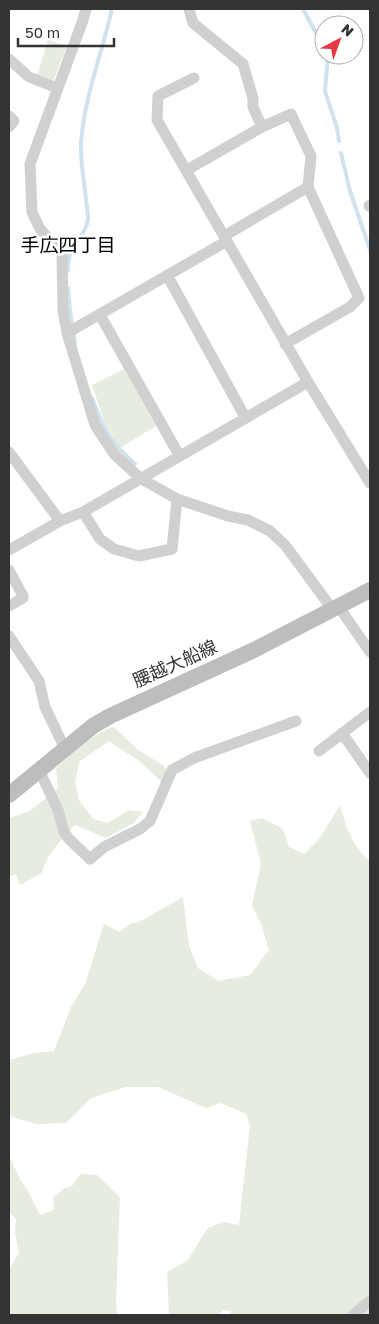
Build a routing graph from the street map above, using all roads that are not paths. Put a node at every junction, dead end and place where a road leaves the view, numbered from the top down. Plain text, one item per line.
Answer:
1 (86, 9) edge
2 (189, 9) edge
3 (9, 59) edge
4 (194, 78) dead end
5 (57, 88) junction
6 (9, 116) edge
7 (9, 127) edge
8 (262, 127) junction
9 (187, 170) junction
10 (308, 187) junction
11 (226, 239) junction
12 (167, 275) junction
13 (100, 314) junction
14 (67, 333) junction
15 (285, 344) junction
16 (308, 382) junction
17 (245, 418) junction
18 (9, 452) edge
19 (179, 455) junction
20 (140, 478) junction
21 (370, 483) edge
22 (177, 499) junction
23 (83, 512) junction
24 (60, 521) junction
25 (9, 550) edge
26 (9, 570) edge
27 (370, 590) edge
28 (9, 606) edge
29 (336, 609) junction
30 (9, 636) edge
31 (370, 652) edge
32 (370, 712) edge
33 (296, 721) dead end
34 (342, 733) junction
35 (65, 749) junction
36 (319, 751) dead end
37 (39, 770) junction
38 (370, 773) edge
39 (9, 795) edge
40 (370, 1301) edge
41 (352, 1315) edge

1 - 5 street
2 - 8 street
3 - 5 street
4 - 9 street
5 - 14 street
6 - 7 street
8 - 9 street
8 - 10 street
9 - 11 street
10 - 11 street
10 - 15 street
11 - 12 street
11 - 15 street
12 - 13 street
12 - 17 street
13 - 14 street
13 - 19 street
14 - 20 street
15 - 16 street
16 - 17 street
16 - 21 street
17 - 19 street
18 - 24 street
19 - 20 street
20 - 22 street
20 - 23 street
22 - 23 street
22 - 29 street
23 - 24 street
24 - 25 street
26 - 28 street
27 - 29 main road, 腰越大船線
29 - 31 street
29 - 35 main road, 腰越大船線
30 - 35 street
32 - 34 street
33 - 37 street
34 - 36 street
34 - 38 street
35 - 37 main road, 腰越大船線
37 - 39 main road, 腰越大船線
40 - 41 street

